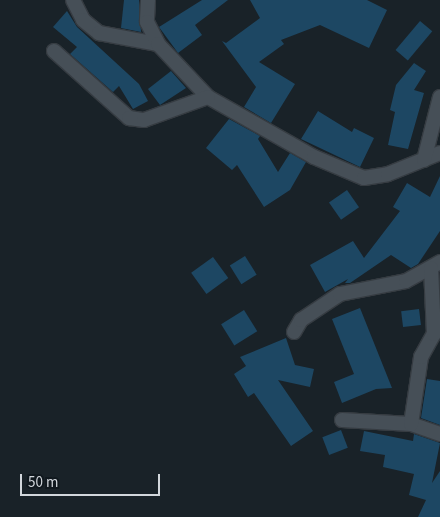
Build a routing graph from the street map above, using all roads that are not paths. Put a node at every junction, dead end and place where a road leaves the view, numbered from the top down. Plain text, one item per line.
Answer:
1 (73, 0) edge
2 (148, 0) edge
3 (158, 44) junction
4 (54, 51) dead end
5 (208, 97) junction
6 (440, 97) edge
7 (440, 153) edge
8 (424, 160) junction
9 (435, 265) edge
10 (294, 332) dead end
11 (342, 420) dead end
12 (411, 424) junction
13 (440, 434) edge

1 - 3 street
2 - 3 street
3 - 5 street
4 - 5 street
5 - 8 street
6 - 8 street
7 - 8 street
9 - 10 street
9 - 12 street
11 - 12 street
12 - 13 street

